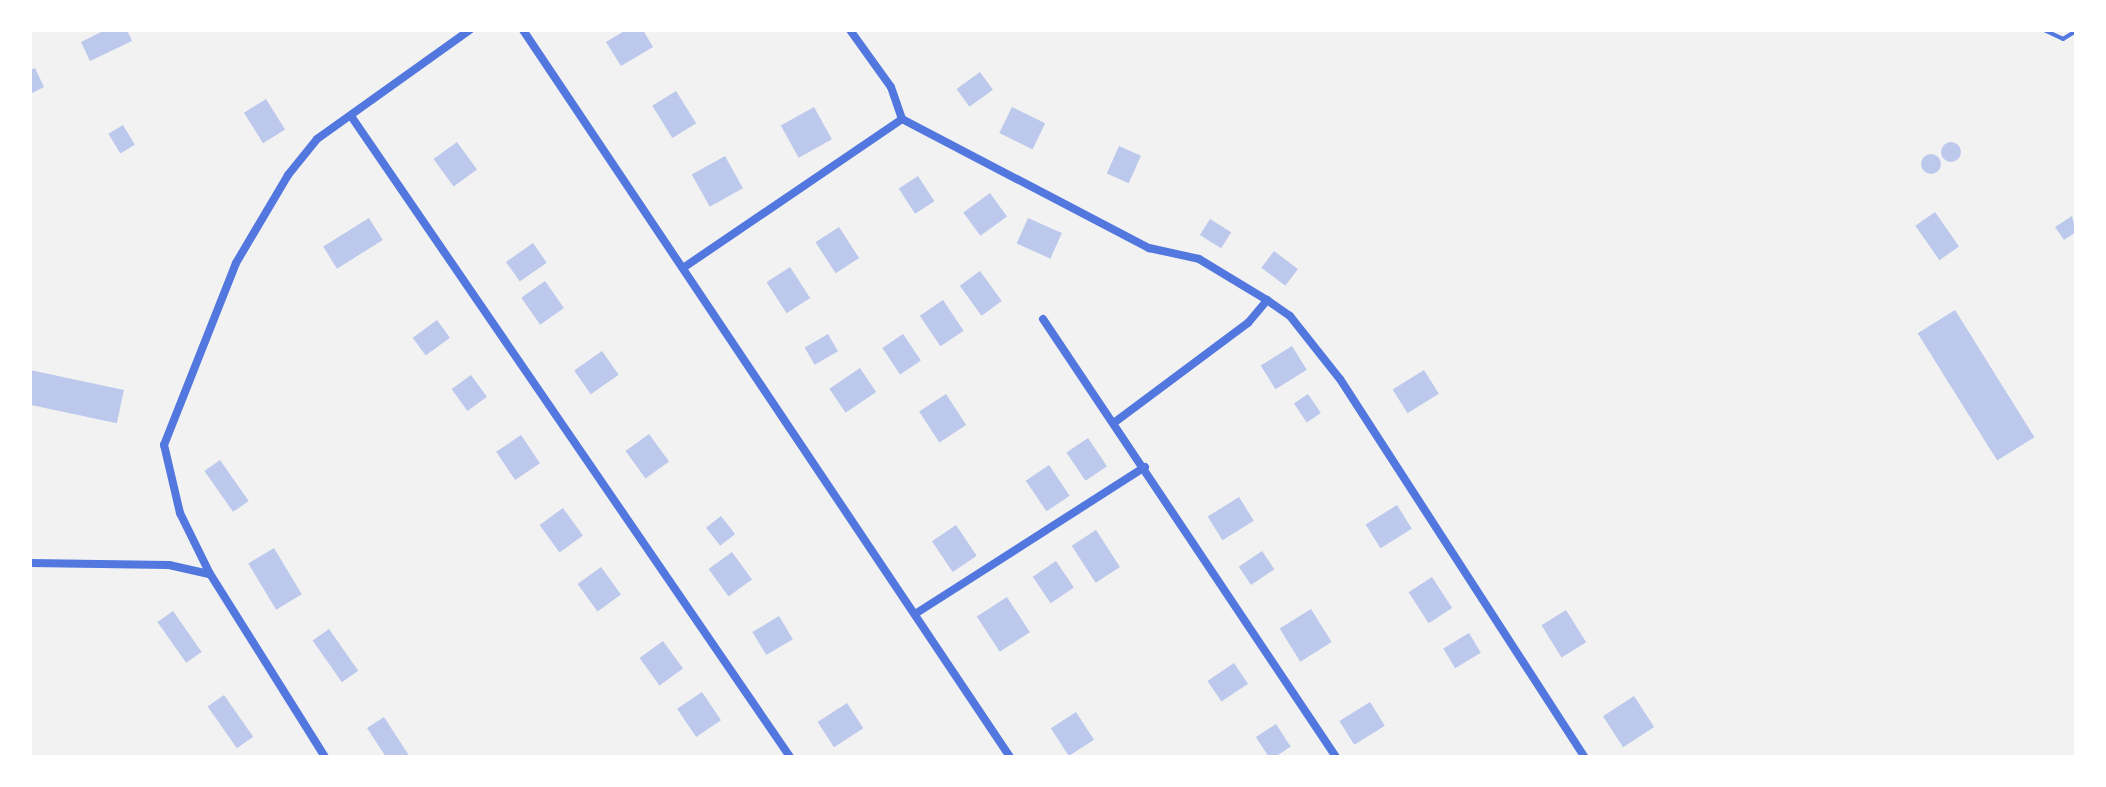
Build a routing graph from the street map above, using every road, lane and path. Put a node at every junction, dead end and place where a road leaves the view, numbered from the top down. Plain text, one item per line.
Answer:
1 (470, 30) edge
2 (850, 30) edge
3 (2044, 30) edge
4 (524, 31) edge
5 (2076, 31) edge
6 (351, 116) junction
7 (902, 120) junction
8 (684, 268) junction
9 (1268, 300) junction
10 (1043, 319) dead end
11 (1115, 422) junction
12 (1145, 467) junction
13 (30, 563) edge
14 (210, 574) junction
15 (915, 614) junction
16 (325, 757) edge
17 (790, 757) edge
18 (1010, 757) edge
19 (1336, 757) edge
20 (1585, 757) edge

1 - 6 street
2 - 7 street
3 - 5 lane
4 - 8 street
6 - 14 street
6 - 17 street
7 - 8 street
7 - 9 street
8 - 15 street
9 - 11 street
9 - 20 street
10 - 11 street
11 - 12 street
12 - 15 street
12 - 19 street
13 - 14 street
14 - 16 street
15 - 18 street

